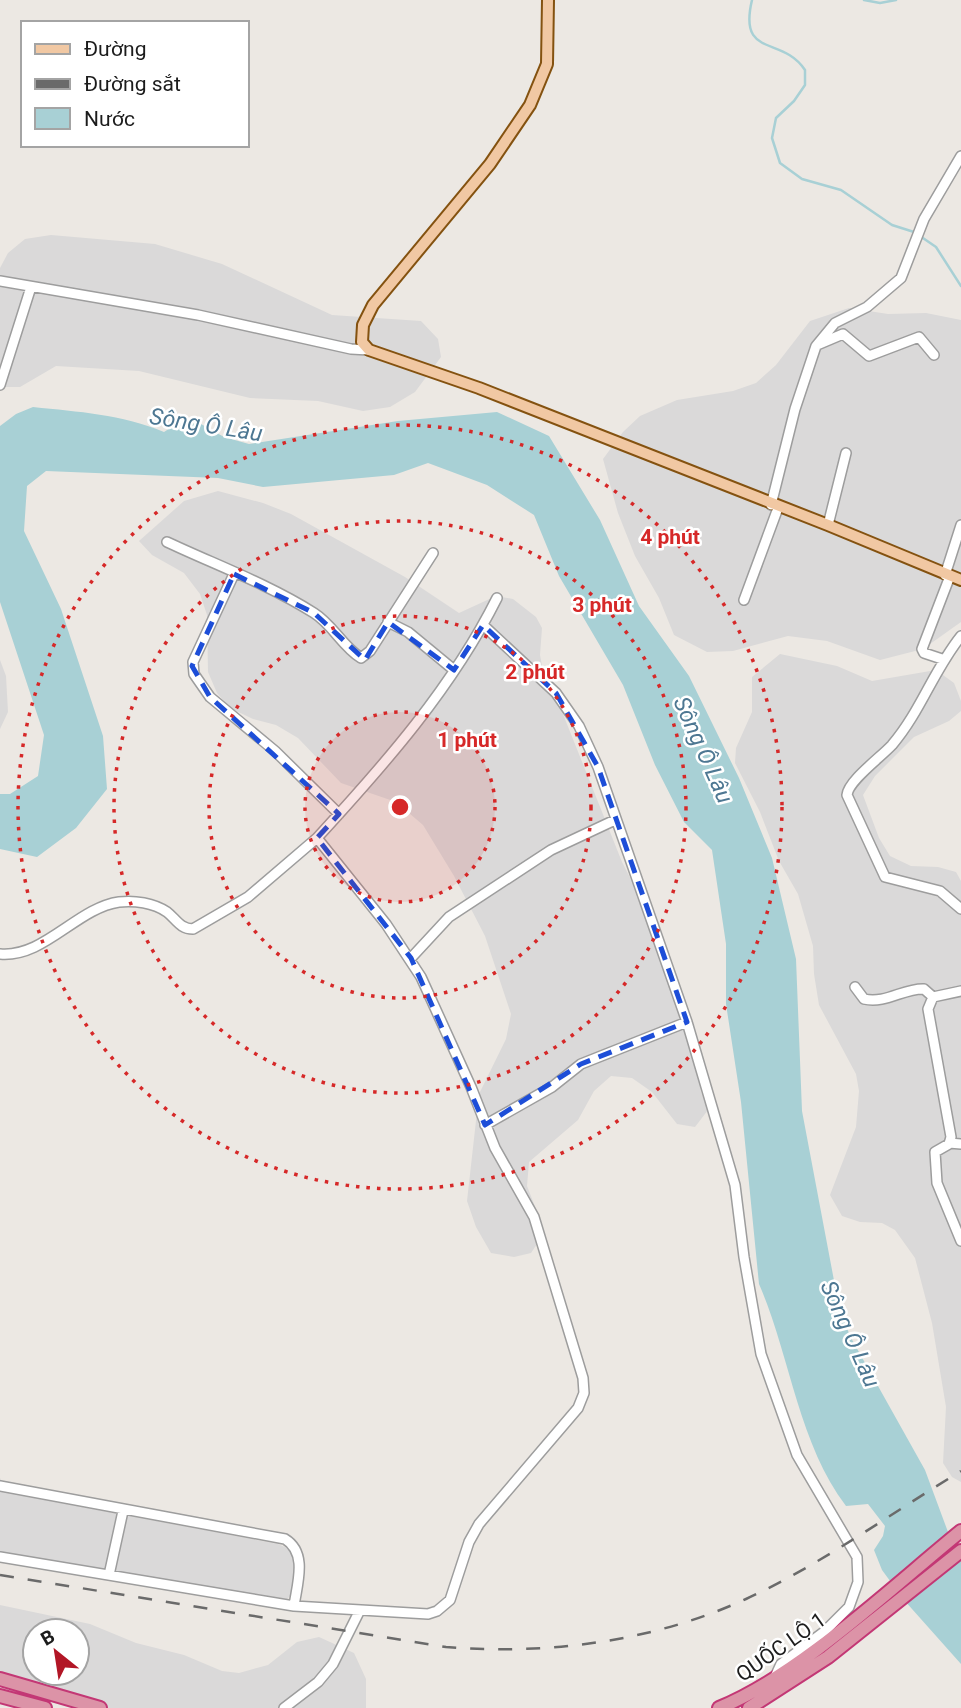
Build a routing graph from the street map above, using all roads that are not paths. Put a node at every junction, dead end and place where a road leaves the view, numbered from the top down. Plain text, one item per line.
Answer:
1 (548, 0) edge
2 (961, 156) edge
3 (0, 281) edge
4 (31, 287) junction
5 (817, 346) junction
6 (369, 350) junction
7 (934, 355) dead end
8 (0, 385) edge
9 (846, 453) dead end
10 (775, 506) junction
11 (828, 525) junction
12 (961, 525) edge
13 (167, 542) dead end
14 (433, 553) dead end
15 (234, 574) junction
16 (952, 577) edge
17 (497, 598) dead end
18 (744, 600) dead end
19 (388, 622) junction
20 (483, 625) junction
21 (961, 636) edge
22 (942, 659) junction
23 (454, 670) junction
24 (339, 814) junction
25 (615, 820) junction
26 (317, 838) junction
27 (961, 909) edge
28 (0, 954) edge
29 (411, 958) junction
30 (855, 987) dead end
31 (961, 991) edge
32 (933, 997) junction
33 (687, 1022) junction
34 (485, 1125) junction
35 (949, 1143) junction
36 (961, 1144) edge
37 (961, 1241) edge
38 (1, 1484) edge
39 (123, 1511) junction
40 (961, 1531) edge
41 (961, 1551) edge
42 (0, 1557) edge
43 (109, 1575) junction
44 (294, 1606) junction
45 (360, 1610) junction
46 (775, 1677) junction
47 (0, 1679) edge
48 (2, 1700) edge
49 (45, 1708) edge
50 (100, 1708) edge
51 (284, 1708) edge
52 (719, 1708) edge
53 (749, 1708) edge

1 - 6 main road
2 - 5 street
3 - 4 street
4 - 6 street
4 - 8 street
5 - 7 street
5 - 10 street
6 - 10 main road
9 - 11 street
10 - 11 main road
10 - 18 street
11 - 16 main road
12 - 16 street
13 - 15 street
14 - 19 street
15 - 19 street
15 - 24 street
16 - 22 street
17 - 20 street
19 - 23 street
20 - 23 street
20 - 25 street
21 - 22 street
22 - 27 street
23 - 24 street
24 - 26 street
25 - 29 street
25 - 33 street
26 - 28 street
26 - 29 street
29 - 34 street
30 - 32 street
31 - 32 street
32 - 35 street
33 - 34 street
33 - 46 street
34 - 45 street
35 - 36 street
35 - 37 street
38 - 39 street
39 - 43 street
39 - 44 street
40 - 46 highway, QUỐC LỘ 1
41 - 53 highway, QUỐC LỘ 1
42 - 43 street
43 - 44 street
44 - 45 street
45 - 51 street
46 - 52 highway, QUỐC LỘ 1
47 - 50 highway
48 - 49 highway

